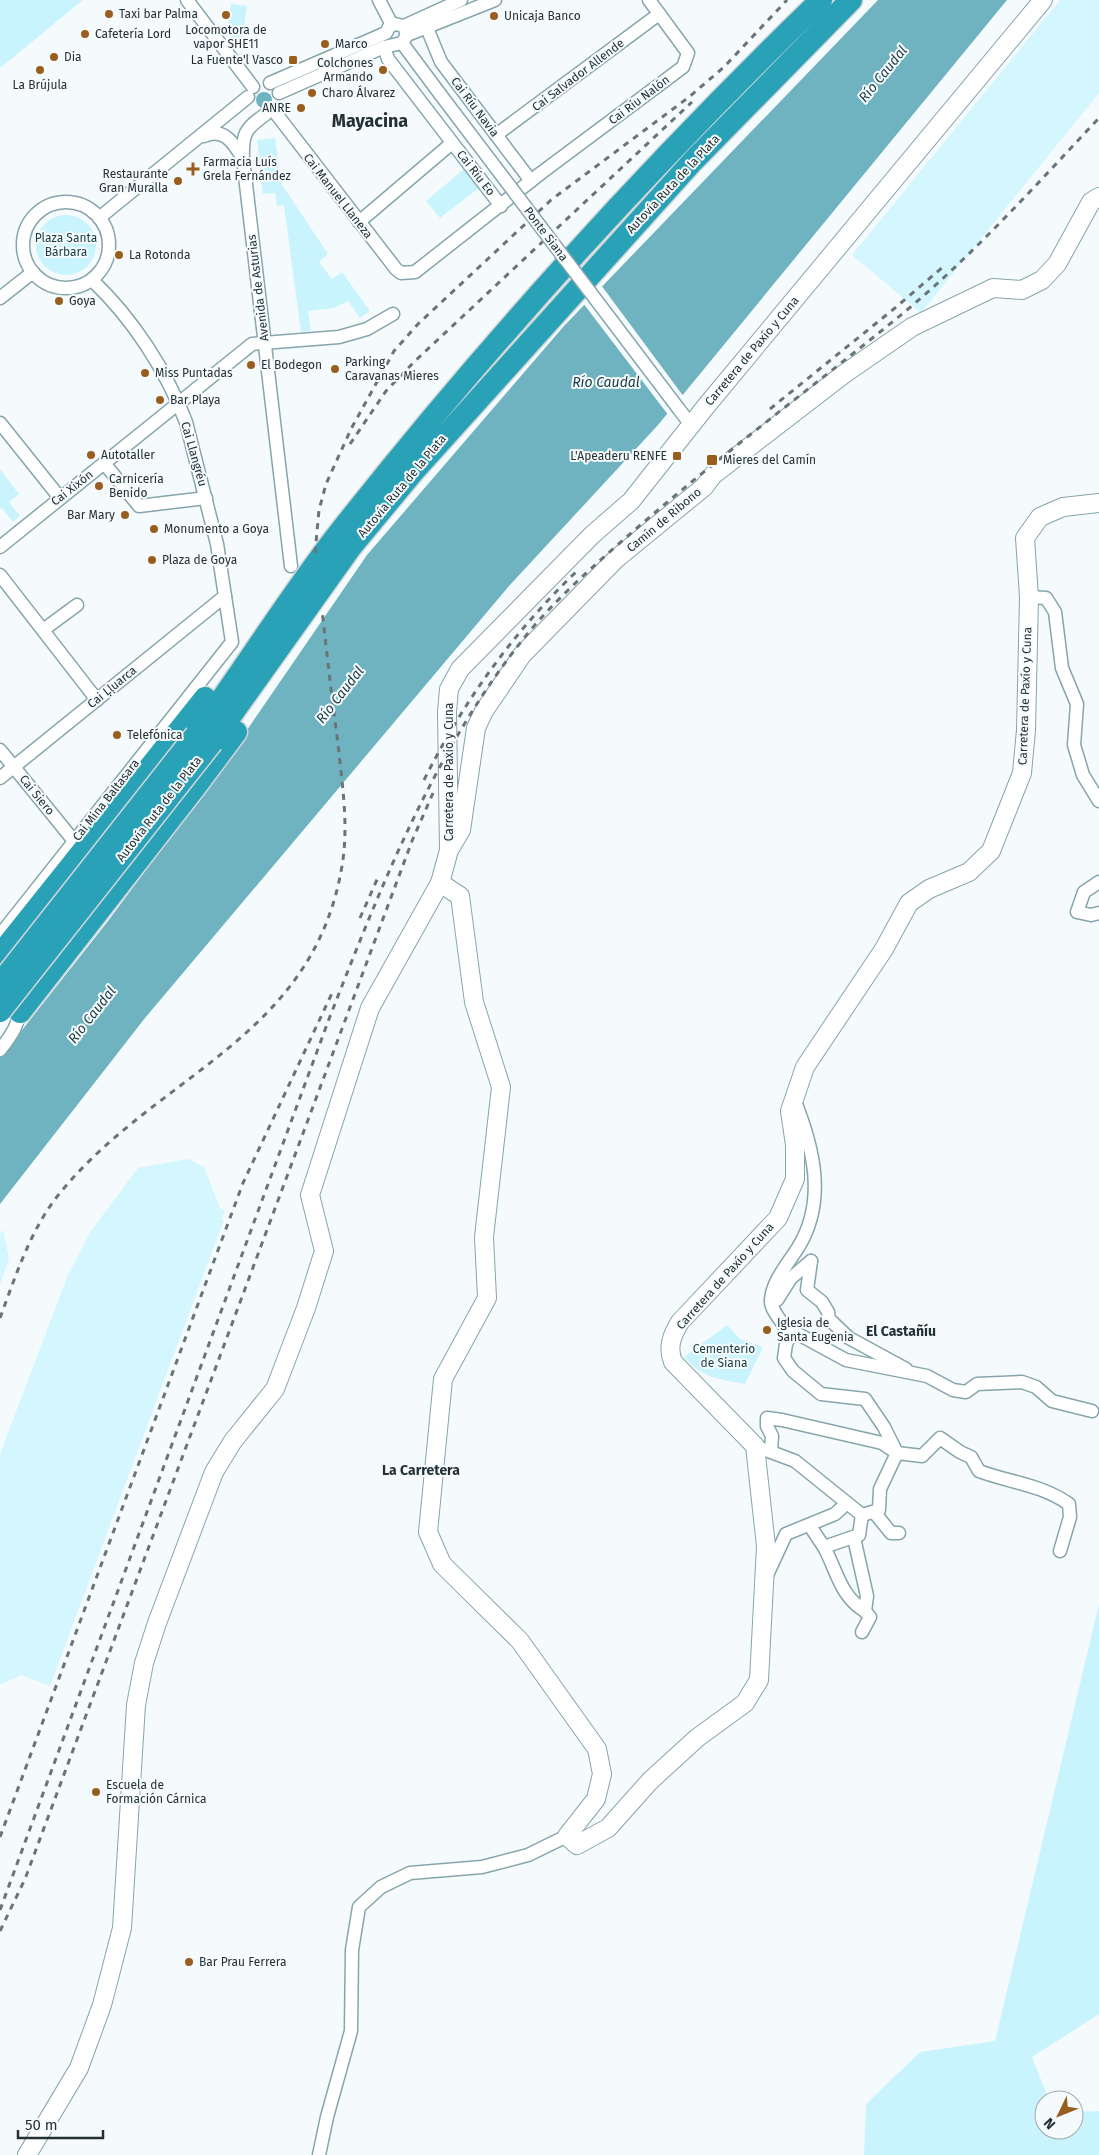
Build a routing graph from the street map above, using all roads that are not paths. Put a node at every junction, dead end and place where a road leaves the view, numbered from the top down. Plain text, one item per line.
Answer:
1 (187, 0) edge
2 (379, 0) edge
3 (495, 0) edge
4 (648, 0) edge
5 (821, 0) edge
6 (851, 0) edge
7 (1043, 0) edge
8 (458, 1) edge
9 (659, 14) junction
10 (427, 28) junction
11 (395, 36) junction
12 (270, 83) junction
13 (251, 92) junction
14 (279, 93) junction
15 (270, 112) junction
16 (496, 135) junction
17 (197, 139) junction
18 (452, 143) junction
19 (243, 159) junction
20 (531, 181) junction
21 (1099, 197) edge
22 (501, 206) junction
23 (99, 218) junction
24 (359, 222) junction
25 (33, 272) junction
26 (408, 274) joint
27 (92, 280) junction
28 (0, 298) edge
29 (394, 314) dead end
30 (264, 343) junction
31 (178, 403) junction
32 (0, 423) edge
33 (691, 425) junction
34 (104, 463) junction
35 (60, 498) junction
36 (206, 498) junction
37 (1099, 503) edge
38 (0, 547) edge
39 (350, 548) junction
40 (291, 566) dead end
41 (0, 575) edge
42 (225, 596) junction
43 (1029, 597) junction
44 (77, 605) dead end
45 (284, 610) junction
46 (43, 630) junction
47 (232, 642) joint
48 (450, 690) joint
49 (97, 700) junction
50 (204, 739) junction
51 (2, 755) edge
52 (14, 767) junction
53 (0, 778) edge
54 (1099, 801) edge
55 (74, 841) junction
56 (450, 850) junction
57 (1099, 882) edge
58 (440, 883) junction
59 (1099, 913) edge
60 (0, 935) edge
61 (0, 955) edge
62 (0, 976) edge
63 (0, 984) edge
64 (10, 1012) edge
65 (0, 1050) edge
66 (794, 1099) junction
67 (772, 1306) junction
68 (788, 1332) junction
69 (918, 1375) junction
70 (1092, 1412) dead end
71 (763, 1449) junction
72 (897, 1453) junction
73 (847, 1503) junction
74 (868, 1513) junction
75 (810, 1526) junction
76 (899, 1533) dead end
77 (854, 1538) junction
78 (824, 1547) junction
79 (1060, 1551) dead end
80 (764, 1579) junction
81 (865, 1611) junction
82 (862, 1632) dead end
83 (568, 1836) junction
84 (28, 2155) edge
85 (319, 2155) edge

1 - 13 street
2 - 11 street
3 - 10 street
4 - 9 street, Cai Ríu Nalón
5 - 45 highway, Autovía Ruta de la Plata
6 - 39 highway, Autovía Ruta de la Plata
7 - 33 street, Carretera de Paxío y Cuna
8 - 11 street
9 - 16 street, Cai Salvador Allende
9 - 20 street, Cai Ríu Nalón
10 - 11 street
10 - 16 street, Cai Ríu Navia
11 - 12 street
11 - 14 street
11 - 18 street, Cai Ríu Eo
11 - 33 street, Ponte Siana, bridge
12 - 13 street
12 - 14 street
13 - 15 street
13 - 17 street
14 - 15 street
15 - 19 street, Avenida de Asturias
15 - 24 street, Cai Manuel Llaneza
16 - 20 street, Cai Ríu Navia
17 - 19 street, Avenida de Asturias
17 - 23 street
18 - 22 street, Cai Ríu Eo
18 - 24 street
19 - 30 street, Avenida de Asturias
20 - 22 street
21 - 56 street, Camín de Ribono
22 - 26 street, Cai Ríu Eo
23 - 25 street
23 - 27 street
24 - 26 street, Cai Manuel Llaneza
25 - 27 street
25 - 28 street
27 - 31 street, Cai Llangréu
29 - 30 street, Cai Xixón
30 - 31 street, Cai Xixón
30 - 40 street, Avenida de Asturias
31 - 34 street, Cai Xixón
31 - 36 street, Cai Llangréu
32 - 35 street
33 - 48 street, Carretera de Paxío y Cuna
34 - 35 street, Cai Xixón
34 - 36 street
35 - 38 street, Cai Xixón
36 - 42 street, Cai Llangréu
37 - 43 street, Carretera de Paxío y Cuna
39 - 50 highway, Autovía Ruta de la Plata
39 - 64 highway
41 - 46 street
42 - 47 street, Cai Llangréu
42 - 49 street, Cai Ḷḷuarca
43 - 54 street
43 - 66 street, Carretera de Paxío y Cuna
44 - 46 street
45 - 50 highway, Autovía Ruta de la Plata
45 - 61 highway
46 - 49 street
47 - 55 street, Cai Mina Baltasara
48 - 56 street, Carretera de Paxio y Cuna
49 - 52 street, Cai Ḷḷuarca
50 - 63 highway, Autovía Ruta de la Plata, bridge
50 - 64 highway, Autovía Ruta de la Plata, bridge
51 - 52 street, Cai Siero
52 - 53 street, Cai Ḷḷuarca
52 - 55 street, Cai Siero
55 - 60 street, Cai Mina Baltasara
56 - 58 street, Carretera de Paxio y Cuna
57 - 59 street
58 - 83 street
58 - 84 street, Carretera de Paxio y Cuna
62 - 64 street
64 - 65 street
66 - 67 street
66 - 71 street, Carretera de Paxío y Cuna
67 - 68 street
67 - 69 street
68 - 69 street
68 - 72 street
69 - 70 street
71 - 72 street
71 - 73 street
71 - 80 street
72 - 74 street
72 - 79 street
73 - 74 street
73 - 75 street
74 - 76 street
74 - 77 street
75 - 78 street
75 - 80 street
77 - 78 street
77 - 81 street
78 - 81 street
80 - 83 street
81 - 82 street
83 - 85 street

